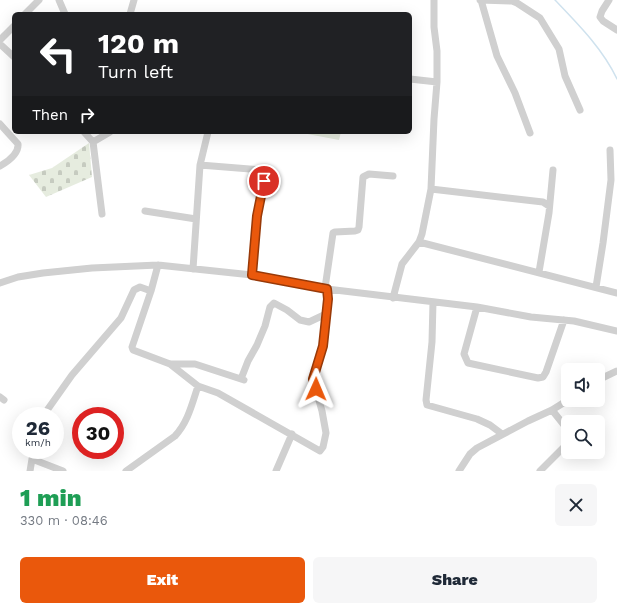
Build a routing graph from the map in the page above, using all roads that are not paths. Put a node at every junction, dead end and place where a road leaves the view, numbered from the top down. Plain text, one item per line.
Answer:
1 (39, 0) edge
2 (59, 0) edge
3 (134, 0) edge
4 (434, 0) edge
5 (481, 0) edge
6 (609, 0) edge
7 (27, 12) edge
8 (64, 12) edge
9 (131, 12) edge
10 (12, 28) edge
11 (617, 30) edge
12 (0, 40) edge
13 (0, 44) edge
14 (12, 55) edge
15 (412, 79) edge
16 (437, 82) junction
17 (580, 110) dead end
18 (0, 124) edge
19 (530, 133) dead end
20 (86, 134) edge
21 (107, 134) edge
22 (208, 134) edge
23 (93, 142) junction
24 (610, 150) dead end
25 (200, 165) junction
26 (0, 166) edge
27 (553, 170) dead end
28 (393, 176) dead end
29 (614, 180) edge
30 (431, 189) junction
31 (549, 206) junction
32 (145, 212) dead end
33 (102, 214) dead end
34 (196, 219) junction
35 (419, 242) junction
36 (158, 265) junction
37 (193, 269) junction
38 (539, 272) junction
39 (252, 275) junction
40 (0, 283) edge
41 (596, 287) junction
42 (326, 288) junction
43 (151, 291) junction
44 (617, 293) edge
45 (393, 298) junction
46 (433, 302) junction
47 (477, 307) junction
48 (326, 314) junction
49 (564, 320) junction
50 (617, 331) edge
51 (170, 364) junction
52 (617, 371) edge
53 (605, 377) edge
54 (198, 386) junction
55 (561, 404) edge
56 (49, 407) edge
57 (552, 410) junction
58 (561, 421) edge
59 (292, 434) junction
60 (502, 434) junction
61 (561, 450) edge
62 (32, 459) joint
63 (30, 471) edge
64 (63, 471) edge
65 (126, 471) edge
66 (276, 471) edge
67 (459, 471) edge
68 (540, 471) edge

1 - 7 street
2 - 8 street
3 - 9 street
4 - 16 street
5 - 17 street
5 - 19 street
6 - 11 street
10 - 12 street
13 - 14 street
15 - 16 street
16 - 30 street
18 - 26 street
20 - 23 street
21 - 23 street
22 - 25 street
23 - 33 street
24 - 29 street
25 - 34 street
25 - 39 street
27 - 31 street
28 - 42 street
29 - 41 street
30 - 31 street
30 - 35 street
31 - 38 street
32 - 34 street
34 - 37 street
35 - 38 street
35 - 45 street
36 - 37 street
36 - 40 street
36 - 43 street
37 - 39 street
38 - 41 street
39 - 42 street
41 - 44 street
42 - 45 street
42 - 48 street
43 - 51 street
43 - 56 street
45 - 46 street
46 - 47 street
46 - 60 street
47 - 49 street
47 - 49 street
48 - 51 street
48 - 59 street
49 - 50 street
51 - 54 street
52 - 53 street
54 - 59 street
54 - 65 street
55 - 57 street
57 - 58 street
57 - 60 street
59 - 66 street
60 - 67 street
61 - 68 street
62 - 63 street
62 - 64 street

